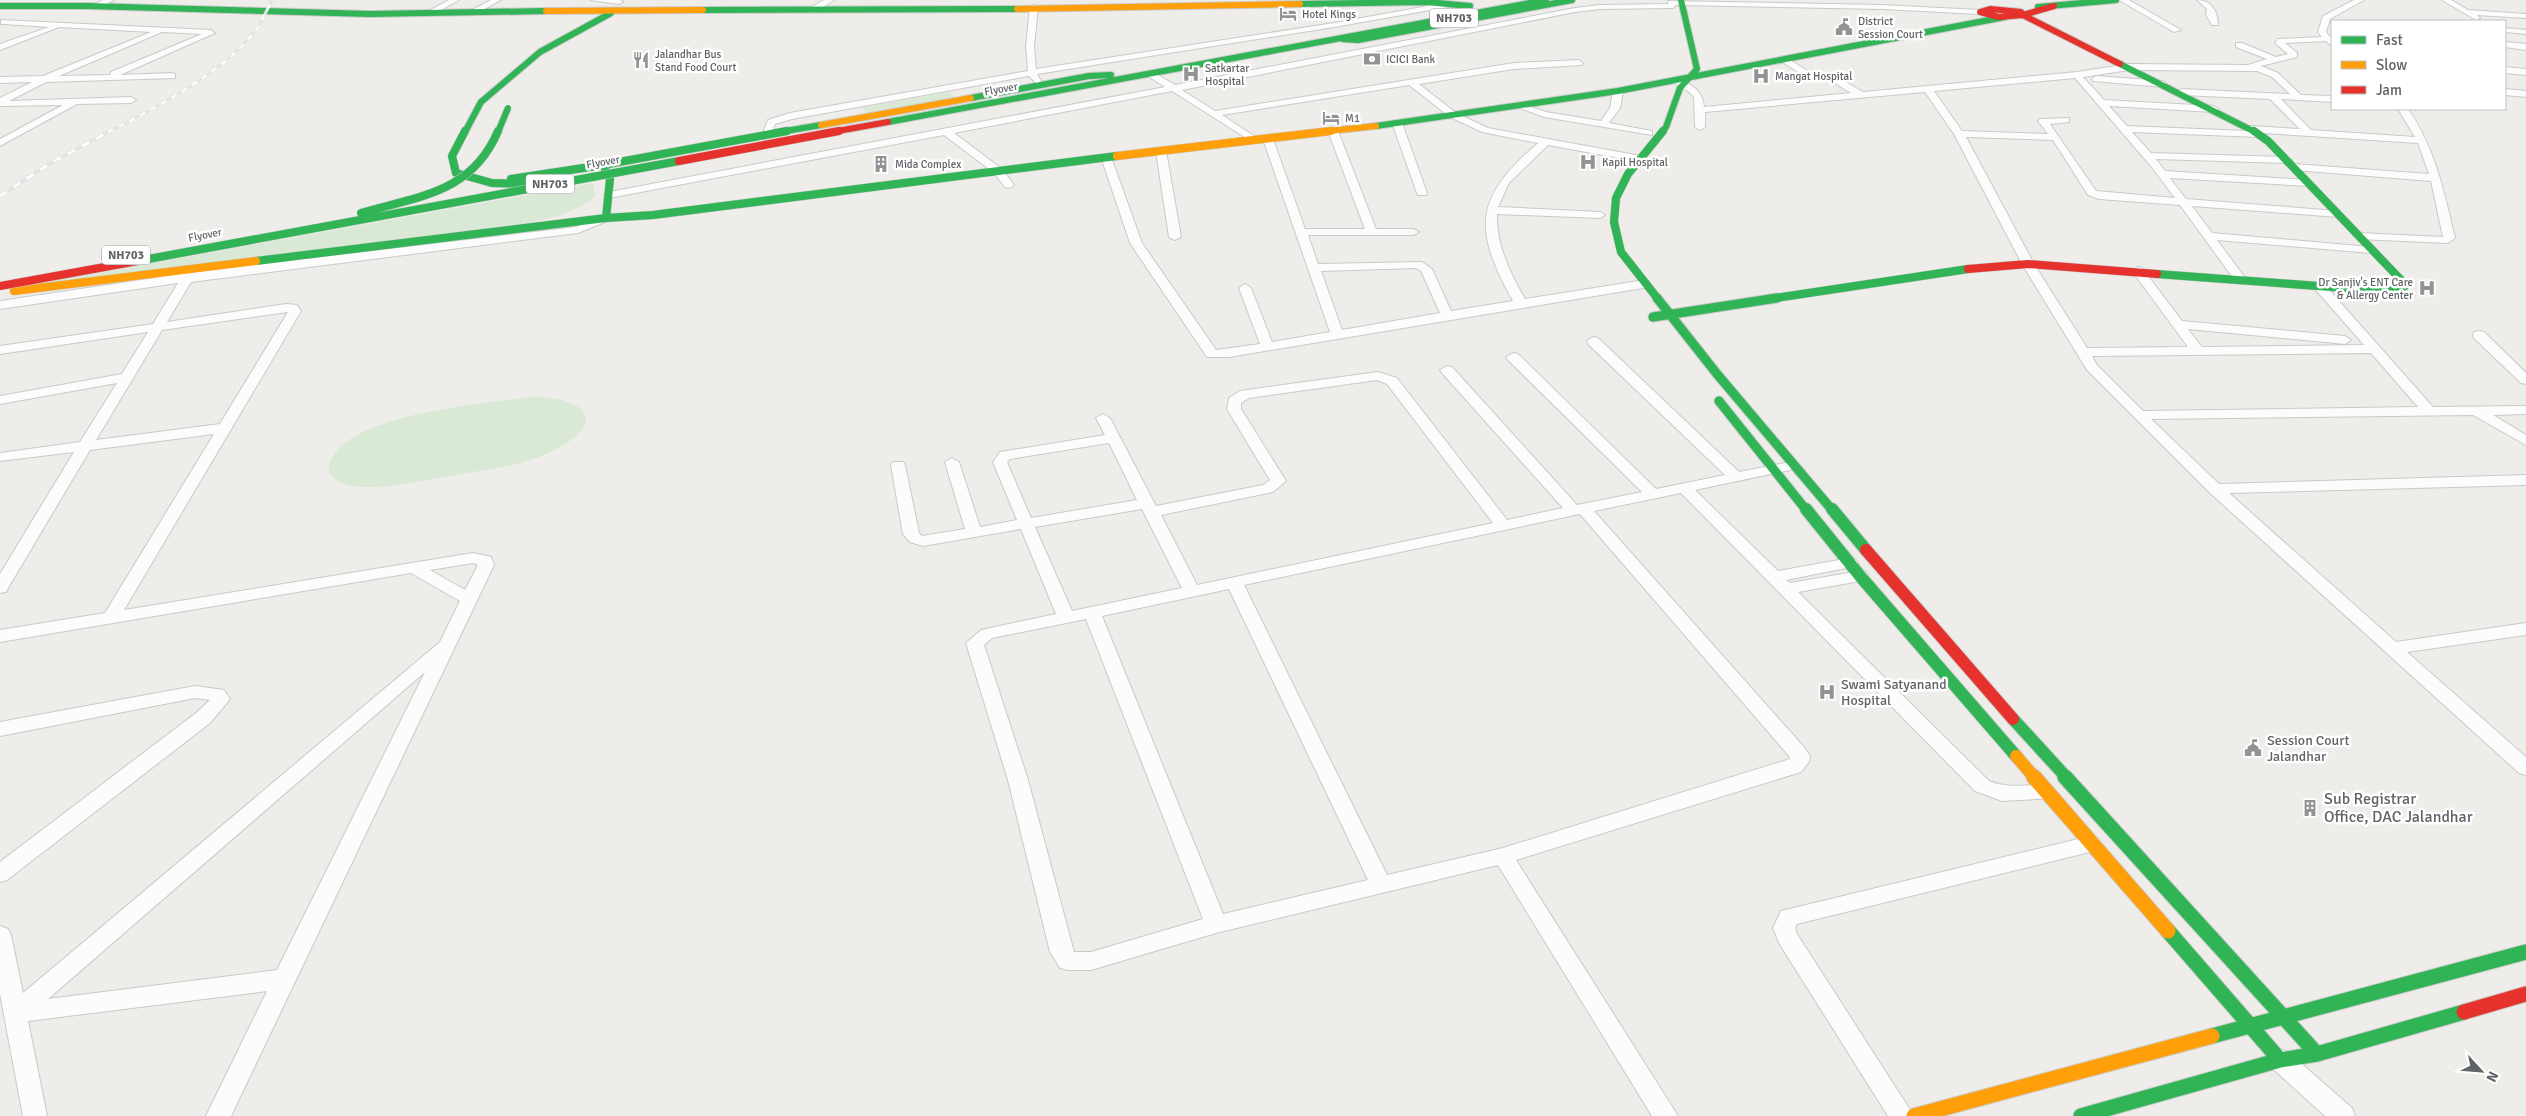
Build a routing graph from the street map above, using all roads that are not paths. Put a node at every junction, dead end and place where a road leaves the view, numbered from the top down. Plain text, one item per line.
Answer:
1 (110, 0) edge
2 (455, 0) edge
3 (497, 0) edge
4 (594, 0) edge
5 (654, 0) edge
6 (830, 0) edge
7 (1503, 0) edge
8 (1528, 0) edge
9 (1546, 0) edge
10 (1572, 0) edge
11 (1854, 0) edge
12 (2116, 0) edge
13 (2123, 0) edge
14 (2201, 0) edge
15 (2360, 0) edge
16 (2446, 0) edge
17 (1333, 2) edge
18 (1676, 2) edge
19 (1210, 3) edge
20 (1450, 4) junction
21 (628, 5) edge
22 (0, 6) edge
23 (50, 6) junction
24 (94, 6) junction
25 (1470, 6) junction
26 (1034, 9) junction
27 (1928, 9) junction
28 (813, 10) junction
29 (474, 11) junction
30 (432, 12) junction
31 (1982, 12) edge
32 (2467, 12) junction
33 (2013, 14) junction
34 (2526, 16) edge
35 (2480, 20) edge
36 (2324, 21) junction
37 (2331, 21) edge
38 (2, 23) edge
39 (2215, 23) dead end
40 (62, 25) junction
41 (163, 29) junction
42 (2178, 30) dead end
43 (2506, 30) edge
44 (2516, 31) junction
45 (2526, 32) edge
46 (1358, 35) junction
47 (1331, 37) junction
48 (2526, 37) edge
49 (1343, 39) junction
50 (2329, 42) edge
51 (2239, 45) dead end
52 (2506, 45) edge
53 (0, 47) edge
54 (2526, 47) edge
55 (1164, 51) junction
56 (541, 55) junction
57 (1784, 59) junction
58 (2276, 60) junction
59 (1180, 63) junction
60 (1579, 64) dead end
61 (2250, 66) junction
62 (2128, 68) junction
63 (2508, 70) edge
64 (1031, 72) junction
65 (1151, 74) junction
66 (172, 76) dead end
67 (2078, 76) junction
68 (2523, 76) edge
69 (1116, 77) junction
70 (105, 78) junction
71 (44, 79) junction
72 (0, 80) edge
73 (1098, 81) junction
74 (1682, 81) junction
75 (1412, 83) junction
76 (2163, 84) junction
77 (1040, 85) junction
78 (498, 88) junction
79 (1174, 88) junction
80 (1928, 89) junction
81 (1618, 91) junction
82 (2182, 92) junction
83 (2506, 92) edge
84 (2526, 94) edge
85 (1861, 95) junction
86 (2272, 96) junction
87 (2298, 97) junction
88 (2331, 99) edge
89 (131, 100) dead end
90 (75, 102) junction
91 (498, 102) dead end
92 (0, 103) edge
93 (2101, 103) junction
94 (1516, 105) junction
95 (2214, 109) junction
96 (1699, 110) junction
97 (2404, 110) edge
98 (1214, 114) junction
99 (1453, 115) junction
100 (2066, 120) dead end
101 (1397, 123) junction
102 (1603, 125) junction
103 (1700, 127) dead end
104 (884, 128) junction
105 (2124, 129) junction
106 (1333, 131) junction
107 (947, 132) junction
108 (2255, 132) junction
109 (1649, 133) junction
110 (2309, 133) junction
111 (1959, 134) junction
112 (767, 135) junction
113 (2056, 137) junction
114 (5, 138) edge
115 (1268, 139) junction
116 (1254, 140) junction
117 (2423, 140) junction
118 (898, 141) junction
119 (1545, 142) junction
120 (0, 143) edge
121 (1161, 151) junction
122 (470, 154) dead end
123 (2148, 156) junction
124 (1106, 157) junction
125 (1628, 157) junction
126 (1640, 159) junction
127 (2290, 164) junction
128 (603, 165) junction
129 (998, 171) junction
130 (1616, 171) dead end
131 (2162, 174) junction
132 (2436, 178) junction
133 (610, 179) junction
134 (2308, 183) junction
135 (1009, 185) dead end
136 (1422, 193) dead end
137 (610, 195) junction
138 (2184, 203) junction
139 (1492, 210) junction
140 (1600, 210) joint
141 (361, 213) junction
142 (2338, 214) junction
143 (606, 218) junction
144 (1601, 228) dead end
145 (1302, 232) junction
146 (1372, 232) junction
147 (1412, 232) dead end
148 (2208, 236) junction
149 (2358, 236) junction
150 (1175, 238) dead end
151 (2371, 250) junction
152 (2028, 264) junction
153 (1316, 268) junction
154 (2138, 270) junction
155 (1619, 273) dead end
156 (0, 278) edge
157 (188, 278) junction
158 (2240, 279) junction
159 (1645, 284) junction
160 (0, 286) edge
161 (2319, 286) junction
162 (1245, 288) dead end
163 (1632, 290) junction
164 (0, 293) edge
165 (1520, 303) junction
166 (0, 305) edge
167 (1670, 315) junction
168 (1447, 316) junction
169 (1653, 317) dead end
170 (2178, 324) junction
171 (159, 325) junction
172 (2479, 335) dead end
173 (1338, 336) junction
174 (1593, 341) dead end
175 (2371, 345) junction
176 (1268, 347) junction
177 (0, 350) edge
178 (2198, 351) junction
179 (2083, 352) junction
180 (1513, 357) dead end
181 (1447, 370) dead end
182 (128, 377) junction
183 (2526, 380) edge
184 (1712, 392) dead end
185 (0, 400) edge
186 (2428, 410) junction
187 (2475, 410) junction
188 (2526, 410) edge
189 (2139, 416) junction
190 (1103, 418) dead end
191 (224, 428) junction
192 (1114, 438) junction
193 (2526, 441) edge
194 (85, 446) junction
195 (0, 457) edge
196 (952, 462) dead end
197 (898, 465) dead end
198 (1795, 465) junction
199 (1774, 469) junction
200 (1736, 477) junction
201 (2526, 480) edge
202 (1686, 488) junction
203 (2214, 489) junction
204 (1653, 494) junction
205 (1149, 508) junction
206 (1578, 509) junction
207 (1026, 524) junction
208 (1503, 525) junction
209 (974, 533) junction
210 (7, 564) edge
211 (414, 568) junction
212 (1855, 570) junction
213 (1234, 582) junction
214 (1780, 583) junction
215 (0, 588) edge
216 (1192, 591) junction
217 (468, 599) junction
218 (1092, 612) junction
219 (111, 618) junction
220 (1066, 618) junction
221 (2526, 629) edge
222 (0, 636) edge
223 (448, 642) junction
224 (2392, 648) junction
225 (2008, 713) junction
226 (1982, 716) junction
227 (0, 729) edge
228 (2526, 768) edge
229 (2047, 793) junction
230 (2091, 844) junction
231 (1504, 856) junction
232 (0, 874) edge
233 (1381, 884) junction
234 (1216, 924) junction
235 (0, 935) edge
236 (2526, 952) edge
237 (283, 979) junction
238 (2526, 994) edge
239 (15, 1013) junction
240 (2284, 1018) junction
241 (2250, 1026) junction
242 (2317, 1054) junction
243 (2280, 1060) junction
244 (35, 1116) edge
245 (218, 1116) edge
246 (1666, 1116) edge
247 (1902, 1116) edge
248 (1914, 1116) edge
249 (2081, 1116) edge
250 (2343, 1116) edge

1 - 24 street
2 - 30 street
3 - 29 street
4 - 21 street
5 - 21 main road
6 - 28 street
7 - 25 main road
8 - 46 main road, NH703
9 - 46 main road, NH703
10 - 49 main road
11 - 27 street
12 - 33 main road
13 - 42 street
14 - 39 street
15 - 36 street
16 - 32 street
17 - 19 main road
17 - 20 main road
18 - 27 street
18 - 74 main road
18 - 79 street
19 - 26 main road
20 - 25 main road
20 - 55 street
21 - 28 main road
21 - 29 main road
21 - 30 main road
21 - 56 main road
22 - 23 main road
23 - 24 main road
23 - 38 main road
24 - 30 main road
25 - 47 main road
26 - 28 main road
26 - 64 street
27 - 31 street
29 - 30 main road
31 - 33 main road
31 - 33 main road
31 - 57 main road
32 - 34 street
32 - 35 street
33 - 62 main road
36 - 37 street
36 - 50 street
38 - 40 street
40 - 41 street
40 - 53 street
41 - 70 street
41 - 71 street
43 - 44 street
44 - 45 street
44 - 48 street
46 - 47 main road, NH703
46 - 49 main road, NH703
47 - 59 main road, NH703
49 - 65 main road, NH703
50 - 58 street
51 - 58 street
52 - 54 street
55 - 59 street
55 - 64 street
56 - 78 main road
56 - 141 main road, Flyover, bridge
57 - 74 main road
57 - 85 street
58 - 61 street
59 - 69 main road, NH703
60 - 75 street
61 - 62 street
61 - 87 street
62 - 67 street
62 - 76 main road
63 - 68 street
64 - 77 street
64 - 112 street
65 - 69 main road, NH703
65 - 79 street
66 - 70 street
67 - 76 street
67 - 80 street
67 - 93 street
69 - 73 main road, Flyover / NH703
69 - 77 main road
69 - 104 main road
70 - 71 street
71 - 72 street
71 - 92 street
73 - 141 main road, Flyover / NH703, bridge
73 - 160 main road, Flyover / NH703, bridge
74 - 81 main road
74 - 96 street
74 - 109 main road
74 - 126 main road
75 - 98 street
75 - 99 street
76 - 82 main road
77 - 112 main road
78 - 91 main road
78 - 133 main road
79 - 98 street
79 - 107 street
80 - 85 street
80 - 111 street
81 - 94 main road
81 - 102 street
82 - 86 street
82 - 95 main road
83 - 84 street
85 - 96 street
86 - 87 street
86 - 110 street
87 - 88 street
89 - 90 street
90 - 92 street
90 - 114 street
93 - 95 street
93 - 105 street
94 - 99 main road
94 - 102 street
95 - 108 main road
96 - 103 street
97 - 117 street
98 - 116 street
99 - 101 main road
99 - 119 street
100 - 113 street
101 - 106 main road
101 - 136 street
102 - 109 street
104 - 118 street
104 - 133 main road
105 - 108 street
105 - 123 street
106 - 115 main road
106 - 146 street
107 - 118 street
107 - 129 street
108 - 110 street
108 - 127 main road
109 - 125 main road
110 - 117 street
111 - 113 street
111 - 152 street
112 - 128 main road
113 - 138 street
114 - 120 street
115 - 116 main road
115 - 145 street
116 - 121 main road
117 - 132 street
118 - 137 street
119 - 125 street
119 - 139 street
121 - 124 main road
121 - 150 street
122 - 128 main road
123 - 127 street
123 - 131 street
124 - 129 main road
124 - 176 street
125 - 126 street
125 - 130 main road
126 - 159 main road
127 - 132 street
127 - 134 main road
128 - 133 main road
129 - 135 street
129 - 143 main road
131 - 134 street
131 - 138 street
132 - 149 street
133 - 137 main road
134 - 142 main road
137 - 143 main road
138 - 142 street
138 - 148 street
139 - 140 street
139 - 165 street
140 - 144 main road
141 - 156 main road, Flyover / NH703
142 - 149 main road
143 - 157 street
143 - 164 main road
145 - 146 street
145 - 153 street
146 - 147 street
148 - 151 street
148 - 158 street
149 - 151 main road
151 - 161 main road
152 - 154 main road
152 - 167 main road
152 - 179 street
153 - 168 street
153 - 173 street
154 - 158 main road
154 - 170 street
155 - 163 main road
157 - 166 street
157 - 171 street
158 - 161 main road
159 - 163 street
159 - 167 main road
161 - 175 street
162 - 176 street
163 - 165 street
165 - 168 street
167 - 169 main road
167 - 198 main road
168 - 173 street
170 - 175 street
170 - 178 street
171 - 177 street
171 - 182 street
171 - 191 street
172 - 183 street
173 - 176 street
174 - 200 street
175 - 178 street
175 - 186 street
178 - 179 street
179 - 189 street
180 - 204 street
181 - 206 street
182 - 185 street
182 - 194 street
184 - 199 main road
186 - 187 street
186 - 189 street
187 - 188 street
187 - 193 street
189 - 203 street
190 - 192 street
191 - 194 street
191 - 219 street
192 - 205 street
192 - 207 street
194 - 195 street
194 - 210 street
196 - 209 street
197 - 209 street
198 - 199 street
198 - 225 main road
199 - 200 street
199 - 212 main road
200 - 202 street
201 - 203 street
202 - 204 street
202 - 214 street
203 - 224 street
204 - 206 street
205 - 207 street
205 - 208 street
205 - 216 street
206 - 208 street
206 - 231 street
207 - 209 street
207 - 220 street
208 - 213 street
210 - 215 street
211 - 217 street
211 - 217 street
211 - 219 street
212 - 214 street
212 - 226 main road
213 - 216 street
213 - 233 street
214 - 229 street
216 - 218 street
217 - 223 street
218 - 220 street
218 - 234 street
219 - 222 street
220 - 234 street
221 - 224 street
223 - 237 street
223 - 239 street
224 - 228 street
225 - 226 main road
225 - 240 main road
226 - 229 main road
227 - 232 street
229 - 230 main road
230 - 241 main road
230 - 247 street
231 - 233 street
231 - 246 street
233 - 234 street
235 - 239 street
236 - 240 main road
237 - 239 street
237 - 245 street
238 - 242 main road
239 - 244 street
240 - 241 main road
240 - 242 main road
241 - 243 main road
241 - 248 main road
242 - 243 main road
243 - 249 main road
243 - 250 street

